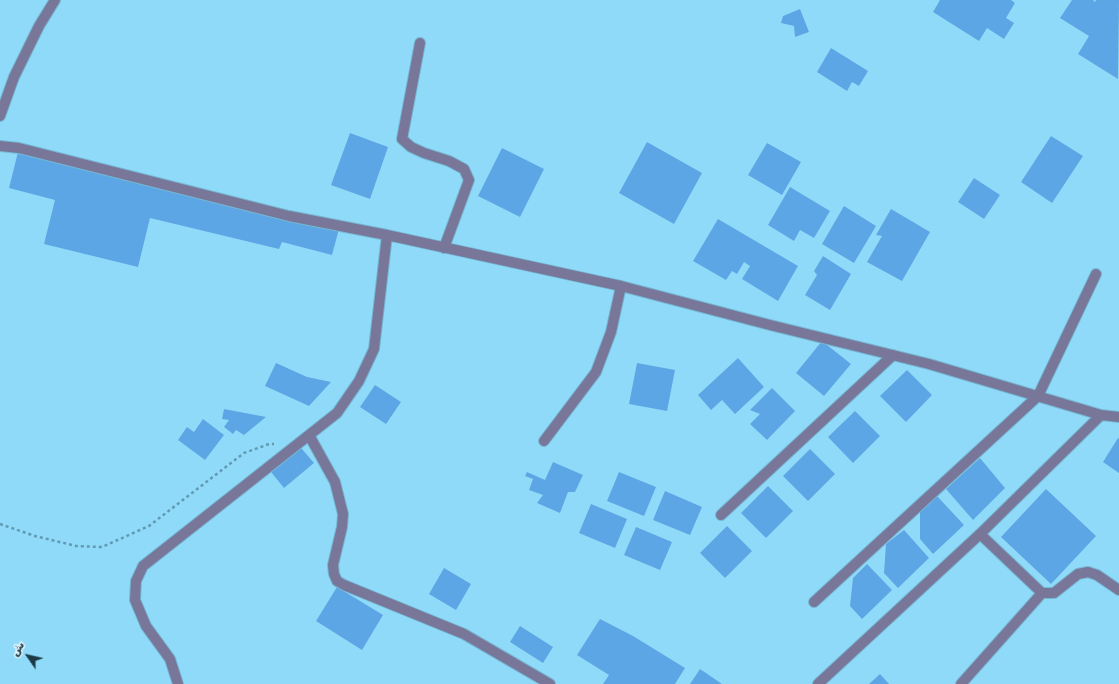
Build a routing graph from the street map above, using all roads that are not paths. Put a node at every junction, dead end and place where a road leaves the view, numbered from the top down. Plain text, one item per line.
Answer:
1 (55, 0) edge
2 (420, 43) dead end
3 (0, 116) edge
4 (0, 146) edge
5 (387, 235) junction
6 (444, 248) junction
7 (1096, 274) dead end
8 (621, 286) junction
9 (893, 355) junction
10 (1038, 396) junction
11 (1101, 415) junction
12 (1119, 417) edge
13 (309, 435) junction
14 (544, 441) dead end
15 (721, 515) dead end
16 (980, 534) junction
17 (1119, 590) edge
18 (1042, 593) junction
19 (814, 602) dead end
20 (178, 684) edge
21 (550, 684) edge
22 (818, 684) edge
23 (961, 684) edge

1 - 3 street
2 - 6 street
4 - 5 street
5 - 6 street
5 - 13 street
6 - 8 street
7 - 10 street
8 - 9 street
8 - 14 street
9 - 10 street
9 - 15 street
10 - 11 street
10 - 19 street
11 - 12 street
11 - 16 street
13 - 20 street
13 - 21 street
16 - 18 street
16 - 22 street
17 - 18 street
18 - 23 street

